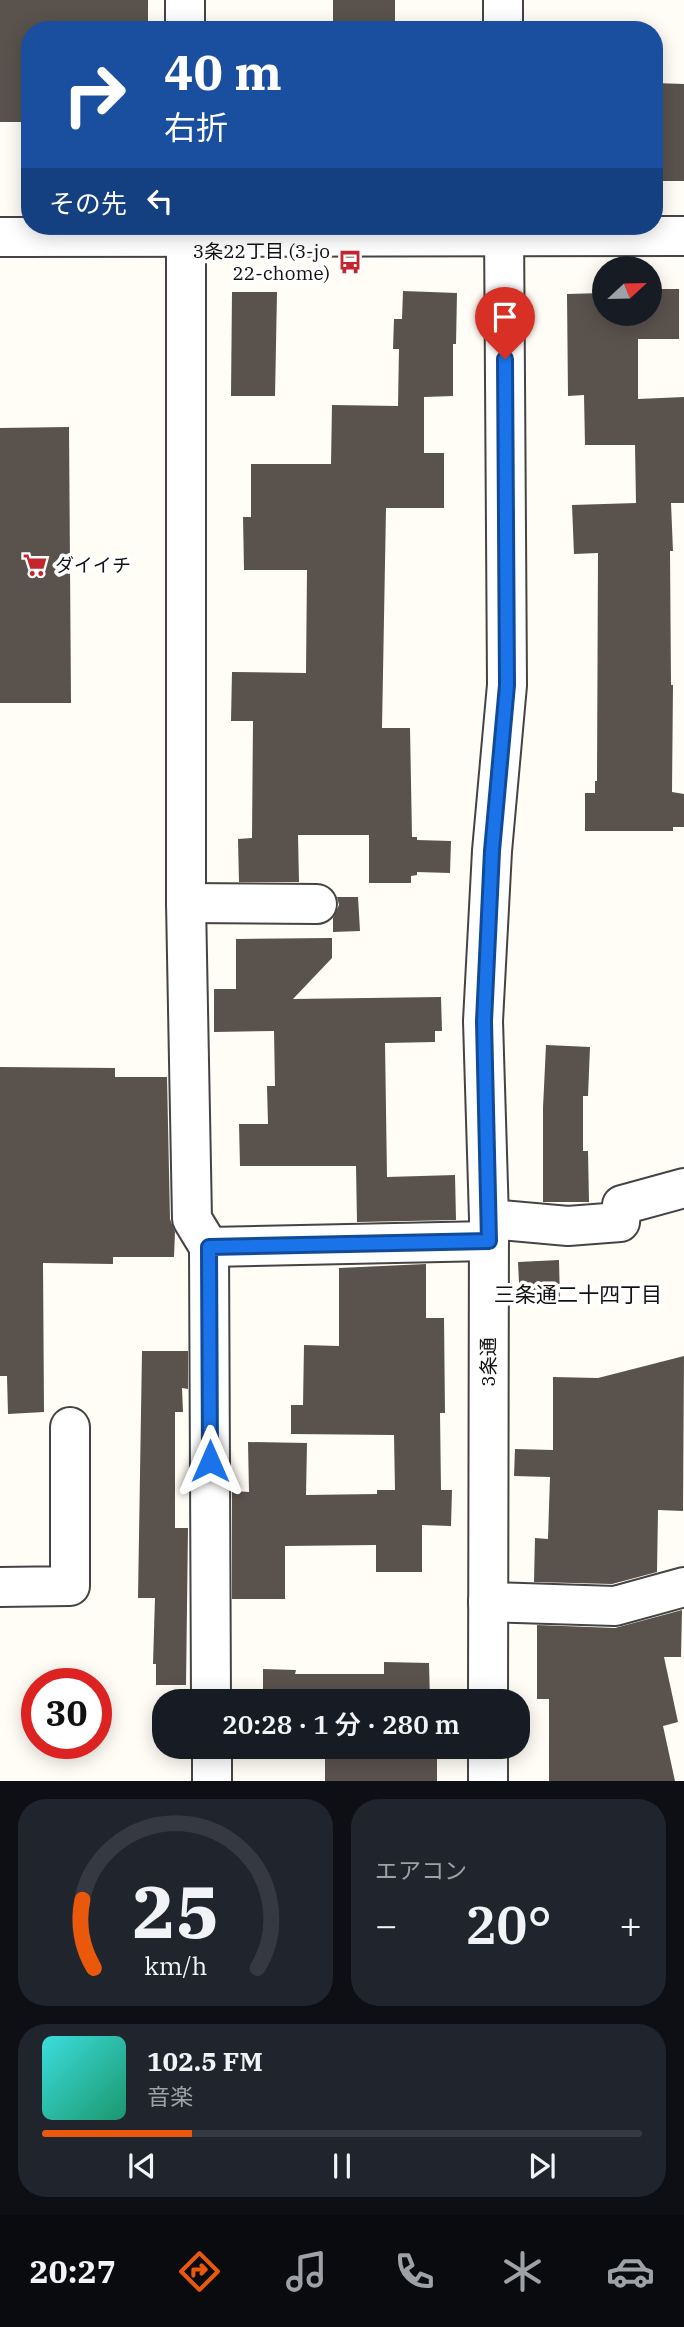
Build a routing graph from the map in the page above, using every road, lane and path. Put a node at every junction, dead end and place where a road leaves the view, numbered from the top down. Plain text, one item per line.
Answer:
1 (184, 0) edge
2 (503, 0) edge
3 (185, 21) edge
4 (503, 21) edge
5 (62, 235) edge
6 (186, 235) edge
7 (503, 235) edge
8 (648, 235) edge
9 (684, 236) edge
10 (0, 237) edge
11 (186, 903) junction
12 (317, 904) dead end
13 (684, 1188) edge
14 (489, 1230) junction
15 (209, 1247) junction
16 (70, 1427) dead end
17 (0, 1587) edge
18 (684, 1587) edge
19 (488, 1601) junction
20 (211, 1689) edge
21 (488, 1689) edge
22 (212, 1759) edge
23 (488, 1759) edge
24 (212, 1781) edge
25 (488, 1781) edge

1 - 3 street
2 - 4 street
5 - 10 street
6 - 11 street
7 - 14 street, 3条通
8 - 9 street
11 - 12 street
11 - 15 street
13 - 14 street
14 - 15 street
14 - 19 street, 3条通
15 - 20 street
16 - 17 street
18 - 19 street
19 - 21 street, 3条通
22 - 24 street
23 - 25 street

